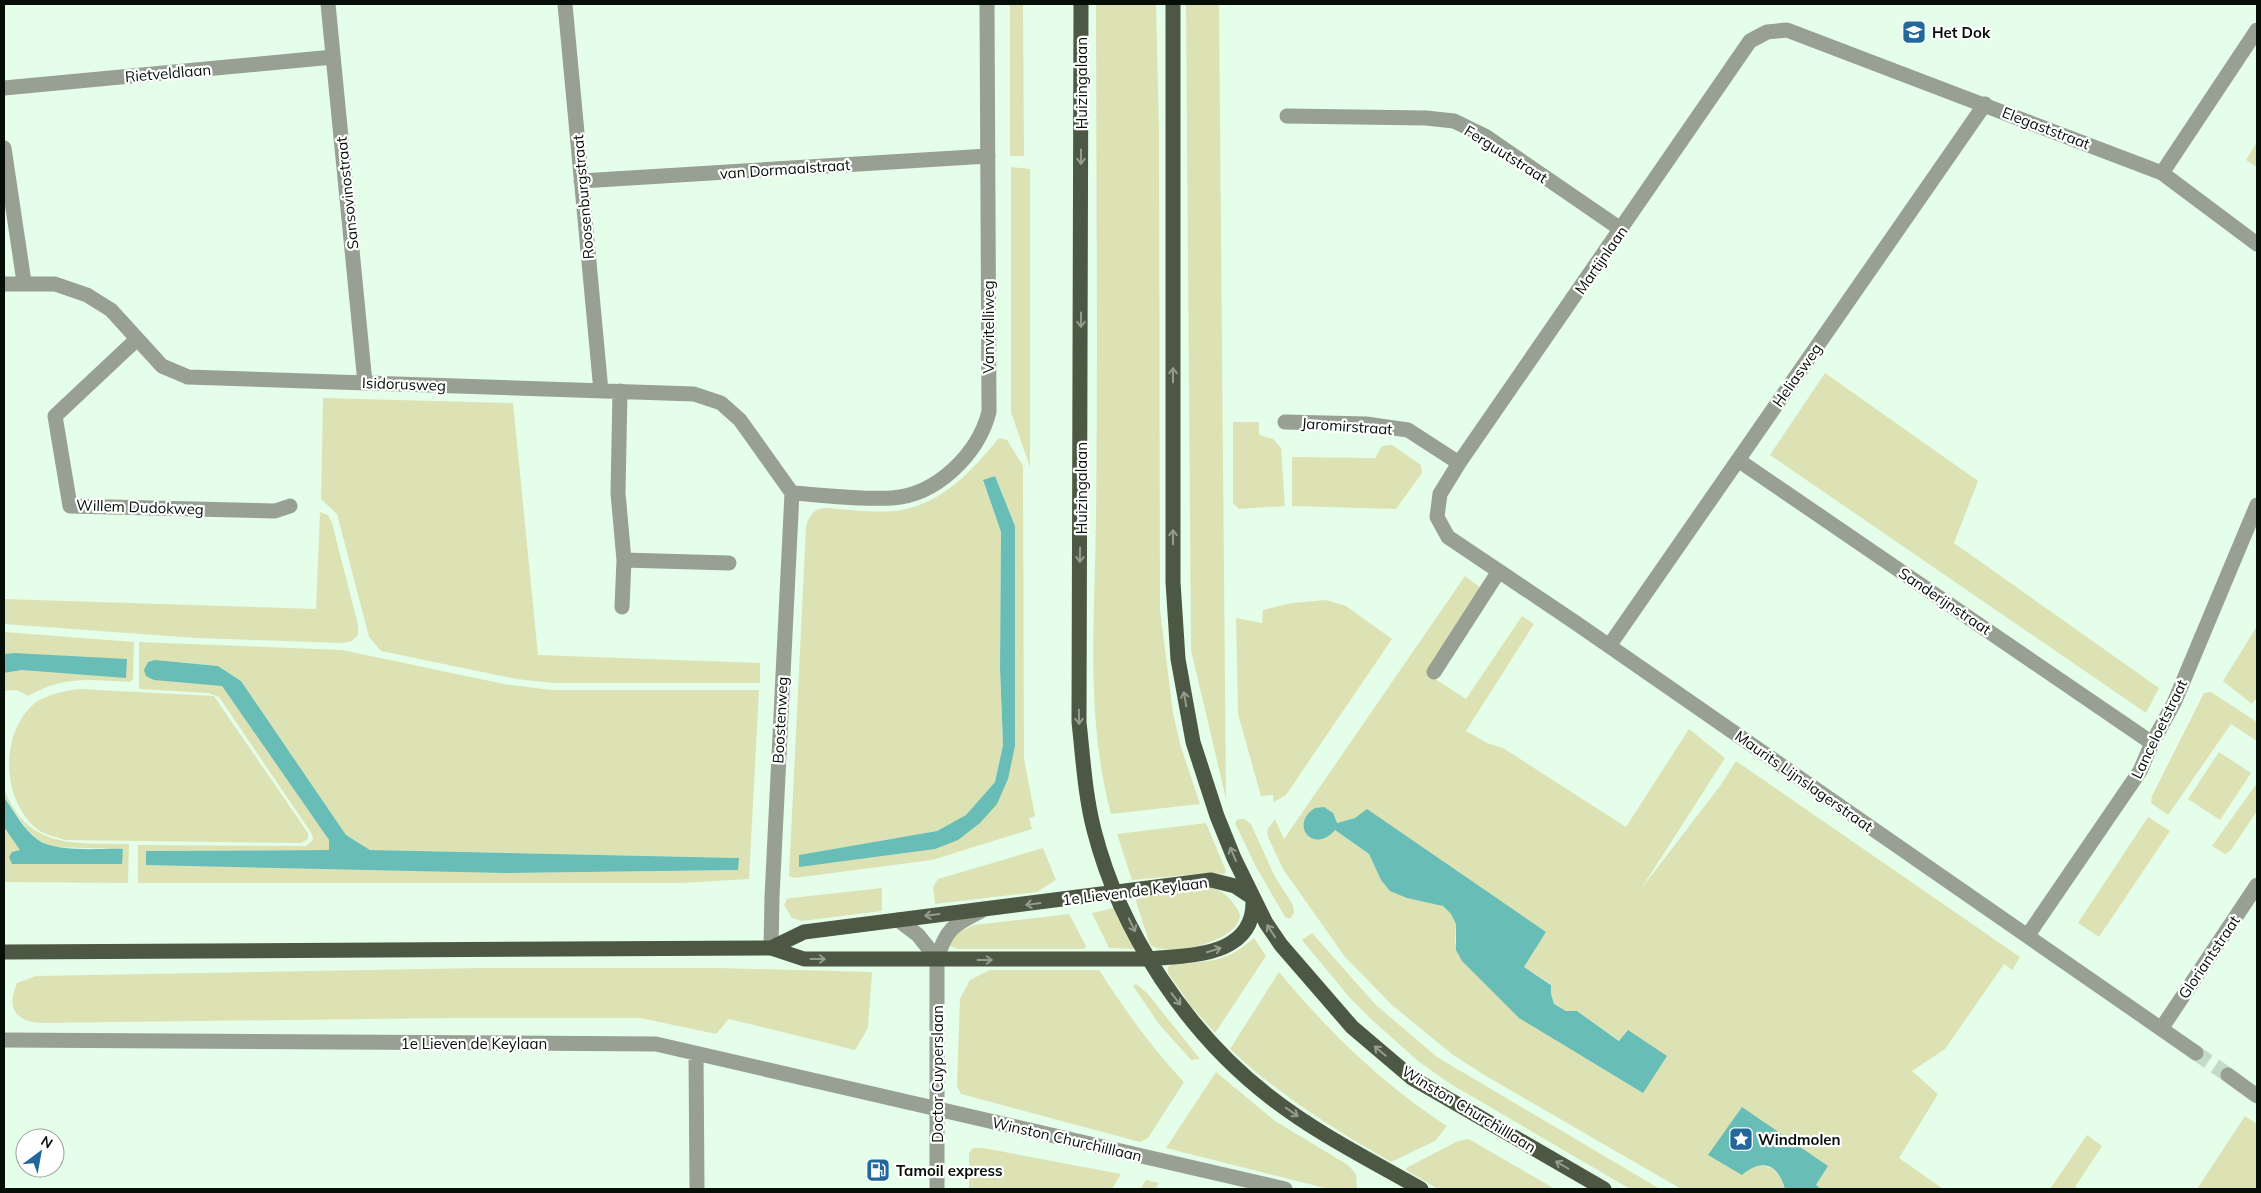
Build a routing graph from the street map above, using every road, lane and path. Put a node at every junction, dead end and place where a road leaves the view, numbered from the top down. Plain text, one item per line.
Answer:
1 (328, 4) edge
2 (565, 4) edge
3 (988, 4) edge
4 (1082, 4) edge
5 (1173, 4) edge
6 (2257, 30) edge
7 (1767, 32) joint
8 (333, 57) junction
9 (4, 88) edge
10 (1985, 104) junction
11 (1287, 116) dead end
12 (4, 148) edge
13 (988, 156) junction
14 (2162, 173) junction
15 (582, 181) junction
16 (1622, 230) junction
17 (2257, 244) edge
18 (24, 282) junction
19 (4, 284) edge
20 (136, 340) junction
21 (365, 383) junction
22 (601, 391) junction
23 (620, 391) junction
24 (1285, 422) dead end
25 (1738, 460) junction
26 (1459, 463) junction
27 (792, 493) junction
28 (1440, 494) joint
29 (2257, 505) edge
30 (290, 506) dead end
31 (624, 560) junction
32 (729, 563) dead end
33 (1499, 570) junction
34 (622, 607) dead end
35 (1609, 646) junction
36 (1434, 672) dead end
37 (2152, 743) junction
38 (2257, 885) edge
39 (1115, 891) junction
40 (1253, 898) junction
41 (981, 911) junction
42 (898, 920) junction
43 (2028, 935) junction
44 (771, 948) junction
45 (4, 952) edge
46 (937, 959) junction
47 (1149, 959) junction
48 (2161, 1029) junction
49 (4, 1040) edge
50 (2196, 1053) tunnel mouth
51 (696, 1054) junction
52 (2228, 1076) tunnel mouth
53 (2257, 1096) edge
54 (938, 1109) junction
55 (697, 1189) edge
56 (938, 1189) edge
57 (1285, 1189) edge
58 (1421, 1189) edge
59 (1604, 1189) edge

1 - 8 street, Sansovinostraat
2 - 15 street, Roosenburgstraat
3 - 13 street, Vanvitelliweg
4 -> 39 main road, Huizingalaan
40 -> 5 main road
6 - 14 street
7 - 10 street, Elegaststraat
7 - 16 street, Martijnlaan
8 - 9 street, Rietveldlaan
8 - 21 street, Sansovinostraat
10 - 14 street, Elegaststraat
10 - 25 street, Heliasweg
11 - 16 street, Ferguutstraat
12 - 18 street
13 - 15 street, van Dormaalstraat
13 - 27 street, Vanvitelliweg
14 - 17 street, Elegaststraat
15 - 22 street, Roosenburgstraat
16 - 26 street, Martijnlaan
18 - 19 street, Isidorusweg
18 - 20 street, Isidorusweg
20 - 21 street, Isidorusweg
20 - 30 street, Willem Dudokweg
21 - 22 street, Isidorusweg
22 - 23 street, Isidorusweg
23 - 27 street, Isidorusweg
23 - 31 street
24 - 26 street, Jaromirstraat
25 - 35 street, Heliasweg
25 - 37 street, Sanderijnstraat
26 - 28 street, Martijnlaan
27 - 44 street, Boostenweg
28 - 33 street, Maurits Lijnslagerstraat
29 - 37 street, Lanceloetstraat
31 - 32 street
31 - 34 street
33 - 35 street, Maurits Lijnslagerstraat
33 - 36 street
35 - 43 street, Maurits Lijnslagerstraat
37 - 43 street, Lanceloetstraat
38 - 48 street, Gloriantstraat
39 - 40 main road, 1e Lieven de Keylaan
39 -> 41 main road, 1e Lieven de Keylaan
39 -> 47 main road, Huizingalaan
47 -> 40 main road, 1e Lieven de Keylaan
59 -> 40 main road, Winston Churchilllaan
41 -> 42 main road, 1e Lieven de Keylaan
41 - 46 street, Doctor Cuyperslaan
42 - 44 main road, 1e Lieven de Keylaan
42 - 46 street
43 - 48 street, Maurits Lijnslagerstraat
44 - 45 main road, 1e Lieven de Keylaan
44 -> 46 main road, 1e Lieven de Keylaan
46 -> 47 main road, 1e Lieven de Keylaan
46 - 54 street, Doctor Cuyperslaan
47 -> 58 main road
48 - 50 street, Maurits Lijnslagerstraat
49 - 51 street, 1e Lieven de Keylaan
51 - 54 street, 1e Lieven de Keylaan
51 - 55 street
52 - 53 street
54 - 56 street, Doctor Cuyperslaan
54 - 57 street, Winston Churchilllaan

